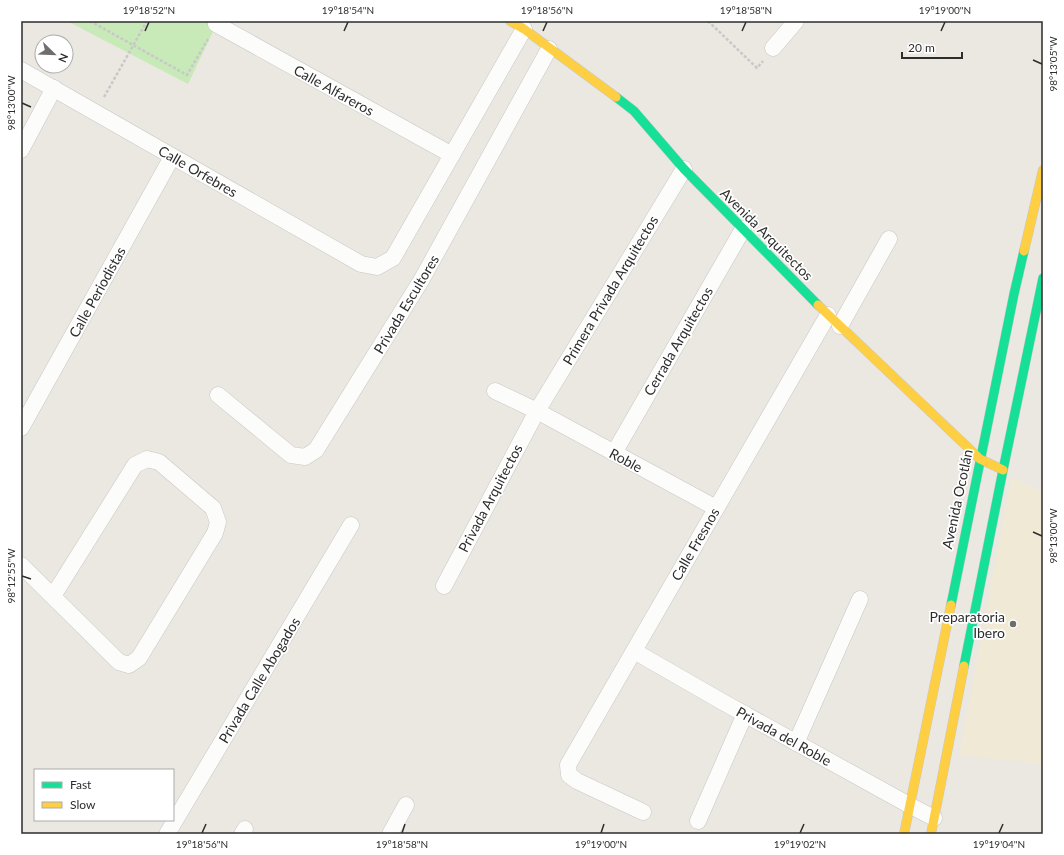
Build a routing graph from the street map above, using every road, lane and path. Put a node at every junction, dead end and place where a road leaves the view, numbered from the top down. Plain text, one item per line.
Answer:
1 (90, 21) edge
2 (147, 21) edge
3 (510, 21) edge
4 (708, 21) edge
5 (796, 21) edge
6 (216, 24) joint
7 (524, 29) junction
8 (133, 45) junction
9 (773, 48) dead end
10 (549, 49) junction
11 (757, 68) dead end
12 (21, 70) edge
13 (54, 88) junction
14 (96, 111) junction
15 (21, 150) edge
16 (452, 155) junction
17 (172, 157) junction
18 (684, 169) junction
19 (1043, 170) edge
20 (743, 229) junction
21 (889, 239) dead end
22 (1043, 278) edge
23 (834, 320) junction
24 (495, 391) dead end
25 (218, 395) dead end
26 (537, 411) junction
27 (21, 428) edge
28 (614, 453) junction
29 (980, 459) junction
30 (1002, 470) junction
31 (716, 508) junction
32 (351, 525) dead end
33 (21, 565) edge
34 (444, 586) dead end
35 (53, 596) junction
36 (860, 599) dead end
37 (634, 651) junction
38 (744, 714) junction
39 (796, 743) junction
40 (406, 805) dead end
41 (909, 805) junction
42 (644, 812) dead end
43 (934, 818) junction
44 (698, 821) dead end
45 (167, 834) edge
46 (390, 834) edge
47 (904, 834) edge
48 (931, 834) edge

1 - 8 path
2 - 8 path
3 - 7 main road, Avenida Arquitectos
4 - 11 path
5 - 9 street
6 - 8 path
6 - 16 street, Calle Alfareros
7 - 10 main road, Avenida Arquitectos
7 - 16 street
8 - 14 path
10 - 18 main road, Avenida Arquitectos
10 - 25 street, Privada Escultores
12 - 13 street, Calle Orfebres
13 - 14 street, Calle Orfebres
13 - 15 street
14 - 17 street, Calle Orfebres
16 - 17 street, Calle Orfebres
17 - 27 street, Calle Periodistas
18 - 20 main road, Avenida Arquitectos
18 - 26 street, Primera Privada Arquitectos
19 - 29 main road, Avenida Ocotlán
20 - 23 main road, Avenida Arquitectos
20 - 28 street, Cerrada Arquitectos
21 - 23 street, Calle Fresnos
22 - 30 main road
23 - 29 main road, Avenida Arquitectos
23 - 31 street, Calle Fresnos
24 - 26 street, Roble
26 - 28 street, Roble
26 - 34 street, Privada Arquitectos
28 - 31 street, Roble
29 - 30 main road, Avenida Arquitectos
29 - 41 main road, Avenida Ocotlán
30 - 43 main road
31 - 37 street, Calle Fresnos
32 - 45 street, Privada Calle Abogados
33 - 35 street
35 - 35 street
36 - 39 street
37 - 38 street, Privada del Roble
37 - 42 street, Calle Fresnos
38 - 39 street, Privada del Roble
38 - 44 street
39 - 41 street, Privada del Roble
40 - 46 street
41 - 43 street, Privada del Roble
41 - 47 main road, Avenida Ocotlán
43 - 48 main road

